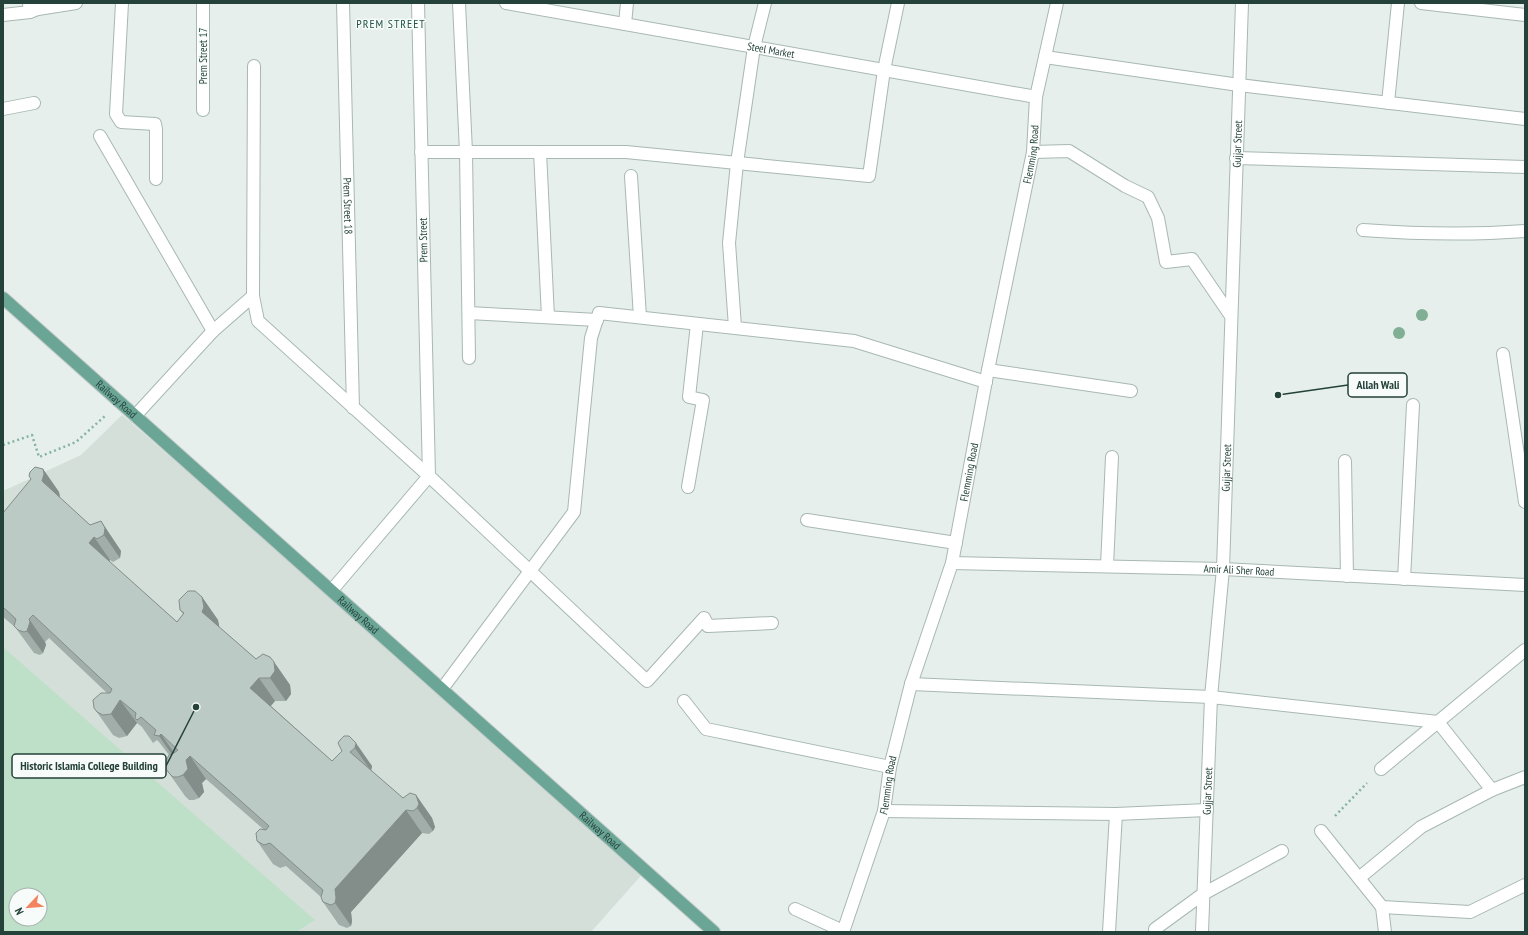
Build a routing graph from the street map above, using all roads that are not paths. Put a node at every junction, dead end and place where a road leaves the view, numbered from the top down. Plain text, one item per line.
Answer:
1 (76, 3) edge
2 (122, 3) edge
3 (203, 3) edge
4 (343, 3) edge
5 (418, 3) edge
6 (459, 3) edge
7 (506, 3) edge
8 (627, 3) edge
9 (765, 3) edge
10 (898, 3) edge
11 (1057, 3) edge
12 (1242, 3) edge
13 (1398, 3) edge
14 (1421, 3) edge
15 (29, 7) edge
16 (3, 15) edge
17 (1525, 15) edge
18 (625, 24) junction
19 (754, 47) junction
20 (1045, 57) junction
21 (254, 66) dead end
22 (884, 70) junction
23 (1239, 86) junction
24 (1036, 97) junction
25 (34, 103) dead end
26 (1388, 104) junction
27 (3, 109) edge
28 (203, 110) dead end
29 (1525, 119) edge
30 (100, 136) dead end
31 (421, 152) junction
32 (466, 152) junction
33 (540, 152) junction
34 (1033, 152) junction
35 (1236, 158) junction
36 (737, 163) junction
37 (1525, 167) edge
38 (631, 176) dead end
39 (156, 179) dead end
40 (1363, 230) dead end
41 (1525, 231) edge
42 (253, 296) junction
43 (3, 298) edge
44 (469, 313) junction
45 (1231, 316) junction
46 (548, 317) junction
47 (640, 317) junction
48 (597, 320) junction
49 (697, 324) junction
50 (735, 327) junction
51 (213, 331) junction
52 (1503, 354) dead end
53 (469, 358) dead end
54 (988, 370) junction
55 (986, 382) junction
56 (1131, 391) dead end
57 (1413, 405) dead end
58 (353, 408) junction
59 (135, 416) junction
60 (1112, 457) dead end
61 (1345, 461) dead end
62 (429, 476) junction
63 (688, 487) dead end
64 (1525, 502) edge
65 (807, 520) dead end
66 (956, 543) junction
67 (952, 563) junction
68 (1107, 566) junction
69 (1223, 569) junction
70 (531, 571) junction
71 (1346, 576) junction
72 (1404, 579) junction
73 (1525, 585) edge
74 (332, 590) junction
75 (772, 623) dead end
76 (1525, 650) edge
77 (911, 684) junction
78 (442, 688) junction
79 (1211, 697) junction
80 (684, 701) dead end
81 (1438, 722) junction
82 (890, 767) junction
83 (1381, 769) road end
84 (1525, 777) edge
85 (1492, 790) junction
86 (1207, 810) junction
87 (884, 811) junction
88 (1116, 814) junction
89 (1321, 830) road end
90 (1282, 851) dead end
91 (1358, 878) junction
92 (1525, 885) edge
93 (1203, 894) junction
94 (1382, 907) junction
95 (795, 909) dead end
96 (1155, 929) dead end
97 (714, 932) edge
98 (843, 932) edge
99 (1109, 932) edge
100 (1202, 932) edge
101 (1385, 932) edge

1 - 15 street
2 - 39 street
3 - 28 street, Prem Street 17
4 - 58 street, Prem Street 18
5 - 31 street, Prem Street
6 - 32 street
7 - 18 street, Steel Market
8 - 18 street
9 - 19 street
10 - 22 street
11 - 20 street, Flemming Road
12 - 23 street, Gujjar Street
13 - 26 street
14 - 17 street
15 - 16 street
18 - 19 street, Steel Market
19 - 22 street, Steel Market
19 - 36 street
20 - 23 street
20 - 24 street, Flemming Road
21 - 42 street
22 - 24 street, Steel Market
22 - 36 street
23 - 26 street
23 - 35 street, Gujjar Street
24 - 34 street, Flemming Road
25 - 27 street
26 - 29 street
30 - 51 street
31 - 32 street
31 - 62 street, Prem Street
32 - 33 street
32 - 44 street
33 - 36 street
33 - 46 street
34 - 45 street
34 - 54 street, Flemming Road
35 - 37 street
35 - 45 street, Gujjar Street
36 - 50 street
38 - 47 street
40 - 41 street
42 - 51 street
42 - 58 street
43 - 59 main road, Railway Road
44 - 46 street
44 - 53 street
45 - 69 street, Gujjar Street
46 - 48 street
47 - 48 street
47 - 49 street
48 - 70 street
49 - 50 street
49 - 63 street
50 - 55 street
51 - 59 street
52 - 64 street
54 - 55 street, Flemming Road
54 - 56 street
55 - 66 street, Flemming Road
57 - 72 street
58 - 62 street
59 - 74 main road, Railway Road
60 - 68 street
61 - 71 street
62 - 70 street
62 - 74 street
65 - 66 street
66 - 67 street, Flemming Road
67 - 68 street, Amir Ali Sher Road
67 - 77 street, Flemming Road
68 - 69 street, Amir Ali Sher Road
69 - 71 street, Amir Ali Sher Road
69 - 79 street, Gujjar Street
70 - 75 street
70 - 78 street
71 - 72 street, Amir Ali Sher Road
72 - 73 street, Amir Ali Sher Road
74 - 78 main road, Railway Road
76 - 81 street
77 - 79 street
77 - 82 street, Flemming Road
78 - 97 main road, Railway Road
79 - 81 street
79 - 86 street, Gujjar Street
80 - 82 street
81 - 83 street
81 - 85 street
82 - 87 street, Flemming Road
84 - 85 street
85 - 91 street
86 - 88 street
86 - 93 street, Gujjar Street
87 - 88 street
87 - 98 street, Flemming Road
88 - 99 street
89 - 91 street
90 - 93 street
91 - 94 street
92 - 94 street
93 - 96 street
93 - 100 street, Gujjar Street
94 - 101 street
95 - 98 street

